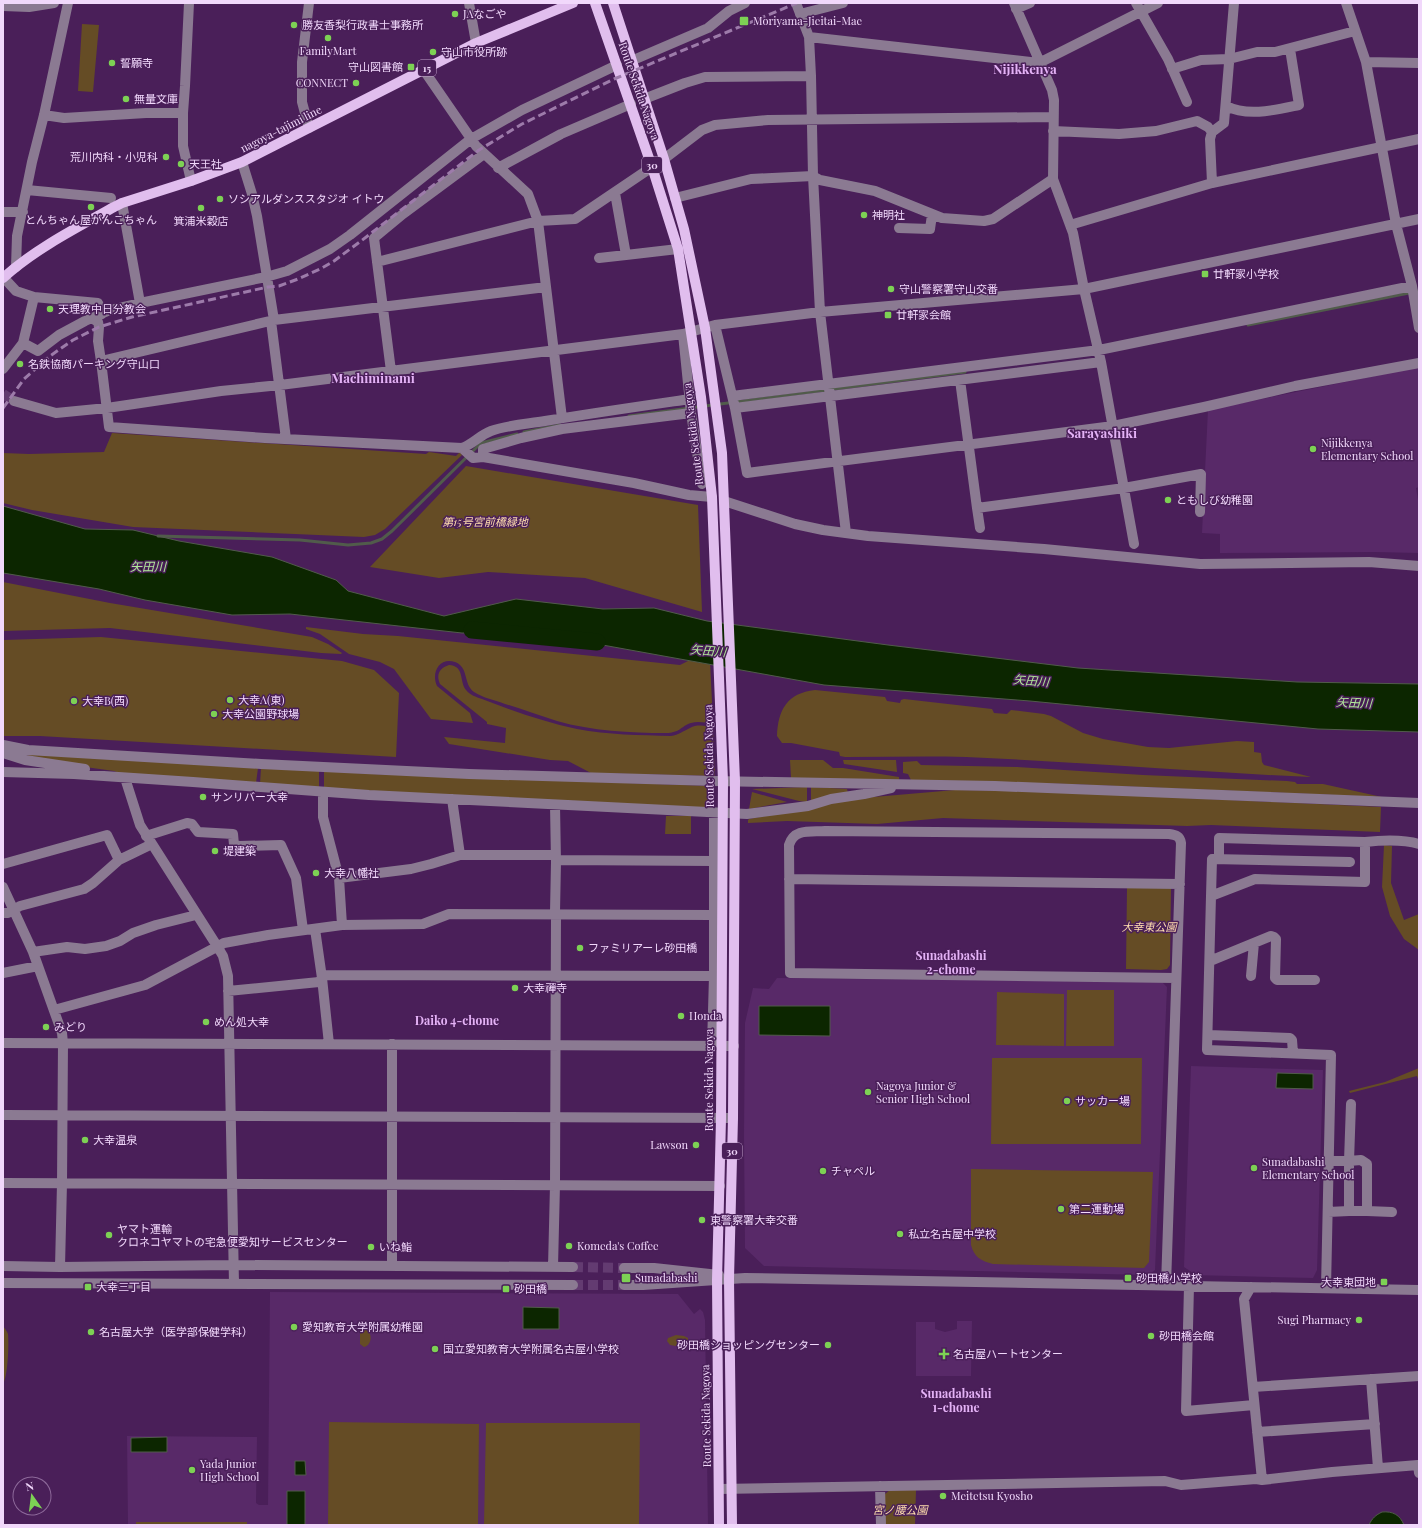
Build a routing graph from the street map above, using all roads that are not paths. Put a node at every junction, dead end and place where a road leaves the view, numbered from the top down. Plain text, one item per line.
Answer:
1 (54, 3) edge
2 (68, 3) edge
3 (189, 3) edge
4 (309, 3) edge
5 (469, 3) edge
6 (573, 3) edge
7 (595, 3) edge
8 (612, 3) edge
9 (745, 3) edge
10 (796, 3) edge
11 (843, 3) edge
12 (1030, 3) edge
13 (1158, 3) edge
14 (1234, 3) edge
15 (1346, 3) edge
16 (3, 6) edge
17 (1015, 6) edge
18 (1138, 8) edge
19 (800, 14) junction
20 (1356, 32) junction
21 (809, 37) junction
22 (476, 43) junction
23 (1290, 48) junction
24 (1230, 59) junction
25 (631, 61) junction
26 (1366, 62) junction
27 (1039, 63) junction
28 (1419, 63) edge
29 (617, 64) junction
30 (1172, 68) junction
31 (424, 69) junction
32 (811, 76) junction
33 (644, 99) junction
34 (1187, 102) dead end
35 (631, 104) junction
36 (1226, 106) junction
37 (183, 113) junction
38 (44, 115) junction
39 (1053, 117) junction
40 (812, 120) junction
41 (309, 128) junction
42 (1053, 131) junction
43 (1212, 132) junction
44 (1419, 139) edge
45 (471, 140) junction
46 (1381, 147) junction
47 (484, 154) junction
48 (664, 159) junction
49 (242, 162) junction
50 (652, 167) junction
51 (498, 168) junction
52 (813, 176) junction
53 (1053, 179) junction
54 (191, 182) junction
55 (1212, 183) junction
56 (27, 190) junction
57 (616, 193) junction
58 (111, 198) dead end
59 (675, 198) junction
60 (122, 203) junction
61 (3, 212) edge
62 (23, 212) junction
63 (932, 215) junction
64 (1419, 219) edge
65 (538, 220) junction
66 (1396, 224) junction
67 (1070, 225) junction
68 (899, 228) dead end
69 (678, 249) junction
70 (626, 255) junction
71 (599, 258) dead end
72 (377, 262) junction
73 (16, 267) junction
74 (266, 277) junction
75 (3, 278) edge
76 (546, 287) junction
77 (1084, 289) junction
78 (1413, 290) junction
79 (34, 297) junction
80 (140, 303) junction
81 (384, 307) junction
82 (820, 312) junction
83 (97, 316) junction
84 (273, 320) junction
85 (715, 324) junction
86 (705, 328) junction
87 (1419, 328) edge
88 (687, 332) junction
89 (23, 343) junction
90 (554, 349) junction
91 (1099, 350) junction
92 (101, 362) junction
93 (1102, 362) junction
94 (1419, 363) edge
95 (3, 369) edge
96 (391, 370) junction
97 (960, 380) junction
98 (828, 384) junction
99 (280, 385) junction
100 (829, 397) junction
101 (14, 401) tunnel mouth
102 (734, 403) junction
103 (691, 407) junction
104 (107, 408) junction
105 (562, 418) junction
106 (1113, 426) junction
107 (286, 439) junction
108 (968, 445) junction
109 (462, 448) junction
110 (478, 457) junction
111 (838, 462) junction
112 (702, 484) dead end
113 (1124, 488) junction
114 (712, 497) junction
115 (724, 501) junction
116 (977, 508) junction
117 (1200, 512) dead end
118 (980, 528) dead end
119 (846, 533) junction
120 (1134, 544) dead end
121 (1419, 566) edge
122 (3, 745) edge
123 (3, 754) edge
124 (3, 772) edge
125 (125, 778) junction
126 (723, 781) junction
127 (735, 781) junction
128 (905, 785) junction
129 (323, 792) junction
130 (452, 799) junction
131 (1419, 803) edge
132 (555, 805) junction
133 (714, 812) junction
134 (149, 840) junction
135 (1365, 842) junction
136 (1419, 844) edge
137 (460, 855) junction
138 (556, 858) junction
139 (1219, 859) junction
140 (119, 860) junction
141 (713, 861) junction
142 (1350, 862) dead end
143 (3, 864) edge
144 (339, 878) junction
145 (789, 879) junction
146 (1180, 884) junction
147 (3, 887) edge
148 (1211, 896) junction
149 (14, 910) junction
150 (3, 913) edge
151 (196, 915) junction
152 (556, 915) junction
153 (714, 915) junction
154 (342, 925) junction
155 (315, 929) junction
156 (302, 930) junction
157 (1254, 943) junction
158 (217, 946) junction
159 (33, 952) junction
160 (1210, 961) junction
161 (38, 966) junction
162 (3, 974) edge
163 (718, 975) junction
164 (556, 976) junction
165 (1251, 976) dead end
166 (322, 978) junction
167 (1176, 978) junction
168 (1316, 980) dead end
169 (228, 991) junction
170 (54, 1010) junction
171 (1208, 1035) junction
172 (3, 1043) edge
173 (63, 1043) junction
174 (229, 1043) junction
175 (329, 1044) junction
176 (392, 1044) junction
177 (554, 1044) junction
178 (716, 1046) junction
179 (734, 1046) junction
180 (1293, 1053) junction
181 (1351, 1104) dead end
182 (3, 1115) edge
183 (62, 1115) junction
184 (231, 1116) junction
185 (393, 1116) junction
186 (554, 1117) junction
187 (733, 1118) junction
188 (721, 1119) junction
189 (1329, 1161) junction
190 (1349, 1161) junction
191 (3, 1183) edge
192 (62, 1183) junction
193 (232, 1184) junction
194 (392, 1184) junction
195 (555, 1185) junction
196 (720, 1186) junction
197 (1349, 1211) junction
198 (1367, 1211) junction
199 (1328, 1212) junction
200 (1392, 1212) dead end
201 (233, 1265) junction
202 (3, 1266) edge
203 (392, 1266) junction
204 (60, 1267) junction
205 (553, 1267) junction
206 (573, 1267) tunnel mouth
207 (624, 1268) tunnel mouth
208 (717, 1277) junction
209 (729, 1277) junction
210 (3, 1283) edge
211 (234, 1284) junction
212 (573, 1285) tunnel mouth
213 (624, 1285) tunnel mouth
214 (1166, 1285) junction
215 (1190, 1286) junction
216 (1251, 1287) junction
217 (1326, 1288) junction
218 (1419, 1290) edge
219 (1419, 1376) edge
220 (1371, 1379) junction
221 (1253, 1387) junction
222 (1254, 1405) junction
223 (1375, 1424) junction
224 (1257, 1432) junction
225 (1419, 1467) edge
226 (1378, 1468) junction
227 (1262, 1480) junction
228 (880, 1486) junction
229 (719, 1489) junction
230 (732, 1489) junction
231 (719, 1525) edge
232 (732, 1525) edge
233 (881, 1525) edge

1 - 16 street
2 - 38 street
3 - 37 street
4 - 41 street
5 - 22 street
6 - 22 main road, nagoya-tajimi line / 15
7 - 29 main road, Route Sekida Nagoya / 30
8 - 25 main road, Route Sekida Nagoya / 30
9 - 25 street
10 - 19 street
11 - 19 street
12 - 17 street
13 - 18 street
14 - 24 street
15 - 20 street
17 - 27 street
18 - 27 street
18 - 30 street
19 - 21 street
20 - 23 street
20 - 26 street
21 - 27 street
21 - 32 street
22 - 31 main road, nagoya-tajimi line / 15
23 - 24 street
23 - 36 street
24 - 30 street
24 - 36 street
25 - 33 main road, Route Sekida Nagoya / 30
26 - 28 street
26 - 46 street
27 - 39 street
29 - 35 main road, Route Sekida Nagoya / 30
29 - 45 street
30 - 34 street
31 - 41 main road, nagoya-tajimi line / 15
31 - 45 street
32 - 33 street
32 - 40 street
33 - 48 main road, Route Sekida Nagoya / 30
35 - 50 main road, Route Sekida Nagoya / 30
35 - 51 street
36 - 43 street
37 - 38 street
37 - 54 street
38 - 56 street
39 - 40 street
39 - 42 street
40 - 48 street
40 - 52 street
41 - 49 main road, nagoya-tajimi line / 15
42 - 43 street
42 - 53 street
43 - 55 street
44 - 46 street
45 - 47 street
45 - 74 street
46 - 55 street
46 - 66 street
47 - 51 street
47 - 72 street
48 - 59 main road, Route Sekida Nagoya / 30
49 - 54 main road, nagoya-tajimi line / 15
49 - 74 street
50 - 57 street
50 - 69 main road, Route Sekida Nagoya / 30
51 - 65 street
52 - 59 street
52 - 63 street
52 - 82 street
53 - 63 street
53 - 67 street
54 - 60 main road, nagoya-tajimi line / 15
55 - 67 street
56 - 58 street
56 - 62 street
57 - 65 street
57 - 70 street
59 - 86 main road, Route Sekida Nagoya / 30
60 - 73 main road, nagoya-tajimi line / 15
60 - 80 street
61 - 62 street
62 - 73 street
63 - 68 street
64 - 66 street
65 - 72 street
65 - 76 street
66 - 77 street
66 - 78 street
67 - 77 street
69 - 70 street
69 - 88 main road, Route Sekida Nagoya / 30
70 - 71 street
72 - 81 street
73 - 75 main road, nagoya-tajimi line / 15
74 - 80 street
74 - 84 street
75 - 79 street
76 - 81 street
76 - 90 street
77 - 82 street
77 - 91 street
78 - 87 street
78 - 91 street
79 - 83 street
79 - 89 street
80 - 83 street
81 - 84 street
81 - 96 street
82 - 85 street
82 - 98 street
83 - 89 street
83 - 92 street
84 - 92 street
84 - 99 street
85 - 86 street
85 - 102 street
86 - 88 street
86 - 115 main road, Route Sekida Nagoya / 30
88 - 90 street
88 - 103 street
88 - 114 main road, Route Sekida Nagoya / 30
89 - 95 street
90 - 96 street
90 - 105 street
91 - 93 street
91 - 98 street
92 - 104 street
93 - 97 street
93 - 106 street
94 - 106 street
96 - 99 street
97 - 100 street
97 - 108 street
98 - 100 street
98 - 102 street
99 - 104 street
99 - 107 street
100 - 102 street
100 - 111 street
101 - 104 street
102 - 111 street
103 - 105 street
103 - 110 street
103 - 112 street
104 - 107 street
105 - 109 street
106 - 108 street
106 - 113 street
107 - 109 street
108 - 111 street
108 - 116 street
109 - 110 street
110 - 114 street
111 - 119 street
113 - 116 street
113 - 117 street
113 - 120 street
114 - 126 main road, Route Sekida Nagoya / 30
115 - 119 street
115 - 127 main road, Route Sekida Nagoya / 30
116 - 118 street
119 - 121 street
122 - 126 street
123 - 125 street
124 - 125 street
125 - 129 street
125 - 134 street
126 - 127 street
126 - 163 main road, Route Sekida Nagoya / 30
127 - 128 street
127 - 179 main road, Route Sekida Nagoya / 30
128 - 131 street
128 - 133 street
129 - 130 street
129 - 144 street
130 - 132 street
130 - 137 street
132 - 133 street
132 - 138 street
133 - 141 street
134 - 140 street
134 - 151 street
134 - 156 street
135 - 136 street
135 - 139 street
135 - 148 street
137 - 138 street
137 - 144 street
138 - 141 street
138 - 152 street
139 - 142 street
139 - 148 street
140 - 143 street
140 - 149 street
141 - 153 street
144 - 154 street
145 - 146 street
145 - 146 street
145 - 167 street
146 - 167 street
147 - 149 street
148 - 160 street
149 - 150 street
149 - 159 street
151 - 158 street
151 - 159 street
152 - 153 street
152 - 154 street
152 - 164 street
153 - 163 street
154 - 155 street
155 - 156 street
155 - 166 street
156 - 158 street
157 - 160 street
157 - 165 street
157 - 168 street
158 - 169 street
158 - 170 street
159 - 161 street
160 - 171 street
161 - 162 street
161 - 170 street
163 - 164 street
163 - 178 main road, Route Sekida Nagoya / 30
164 - 166 street
164 - 177 street
166 - 169 street
166 - 175 street
167 - 214 street
169 - 174 street
170 - 173 street
171 - 180 street
171 - 180 street
172 - 173 street
173 - 174 street
173 - 183 street
174 - 175 street
174 - 184 street
175 - 176 street
176 - 177 street
176 - 185 street
177 - 178 street
177 - 186 street
178 - 179 street
178 - 188 main road, Route Sekida Nagoya / 30
179 - 187 main road, Route Sekida Nagoya / 30
180 - 189 street
181 - 190 street
182 - 183 street
183 - 184 street
183 - 192 street
184 - 185 street
184 - 193 street
185 - 186 street
185 - 194 street
186 - 188 street
186 - 195 street
187 - 188 street
187 - 209 main road, Route Sekida Nagoya / 30
188 - 196 main road, Route Sekida Nagoya / 30
189 - 190 street
189 - 199 street
190 - 197 street
190 - 198 street
191 - 192 street
192 - 193 street
192 - 204 street
193 - 194 street
193 - 201 street
194 - 195 street
194 - 203 street
195 - 196 street
195 - 205 street
196 - 208 main road, Route Sekida Nagoya / 30
197 - 198 street
197 - 199 street
198 - 200 street
199 - 217 street
201 - 203 street
201 - 204 street
201 - 211 street
202 - 204 street
203 - 205 street
205 - 206 street
207 - 208 street
208 - 209 street
208 - 213 street
208 - 229 main road, Route Sekida Nagoya / 30
209 - 214 street
209 - 230 main road, Route Sekida Nagoya / 30
210 - 211 street
211 - 212 street
214 - 215 street
215 - 216 street
215 - 222 street
216 - 217 street
216 - 221 street
217 - 218 street
219 - 220 street
220 - 221 street
220 - 223 street
221 - 222 street
222 - 224 street
223 - 224 street
223 - 226 street
224 - 227 street
225 - 226 street
226 - 227 street
227 - 228 street
228 - 230 street
228 - 233 street
229 - 230 street
229 - 231 main road, Route Sekida Nagoya / 30
230 - 232 main road, Route Sekida Nagoya / 30

